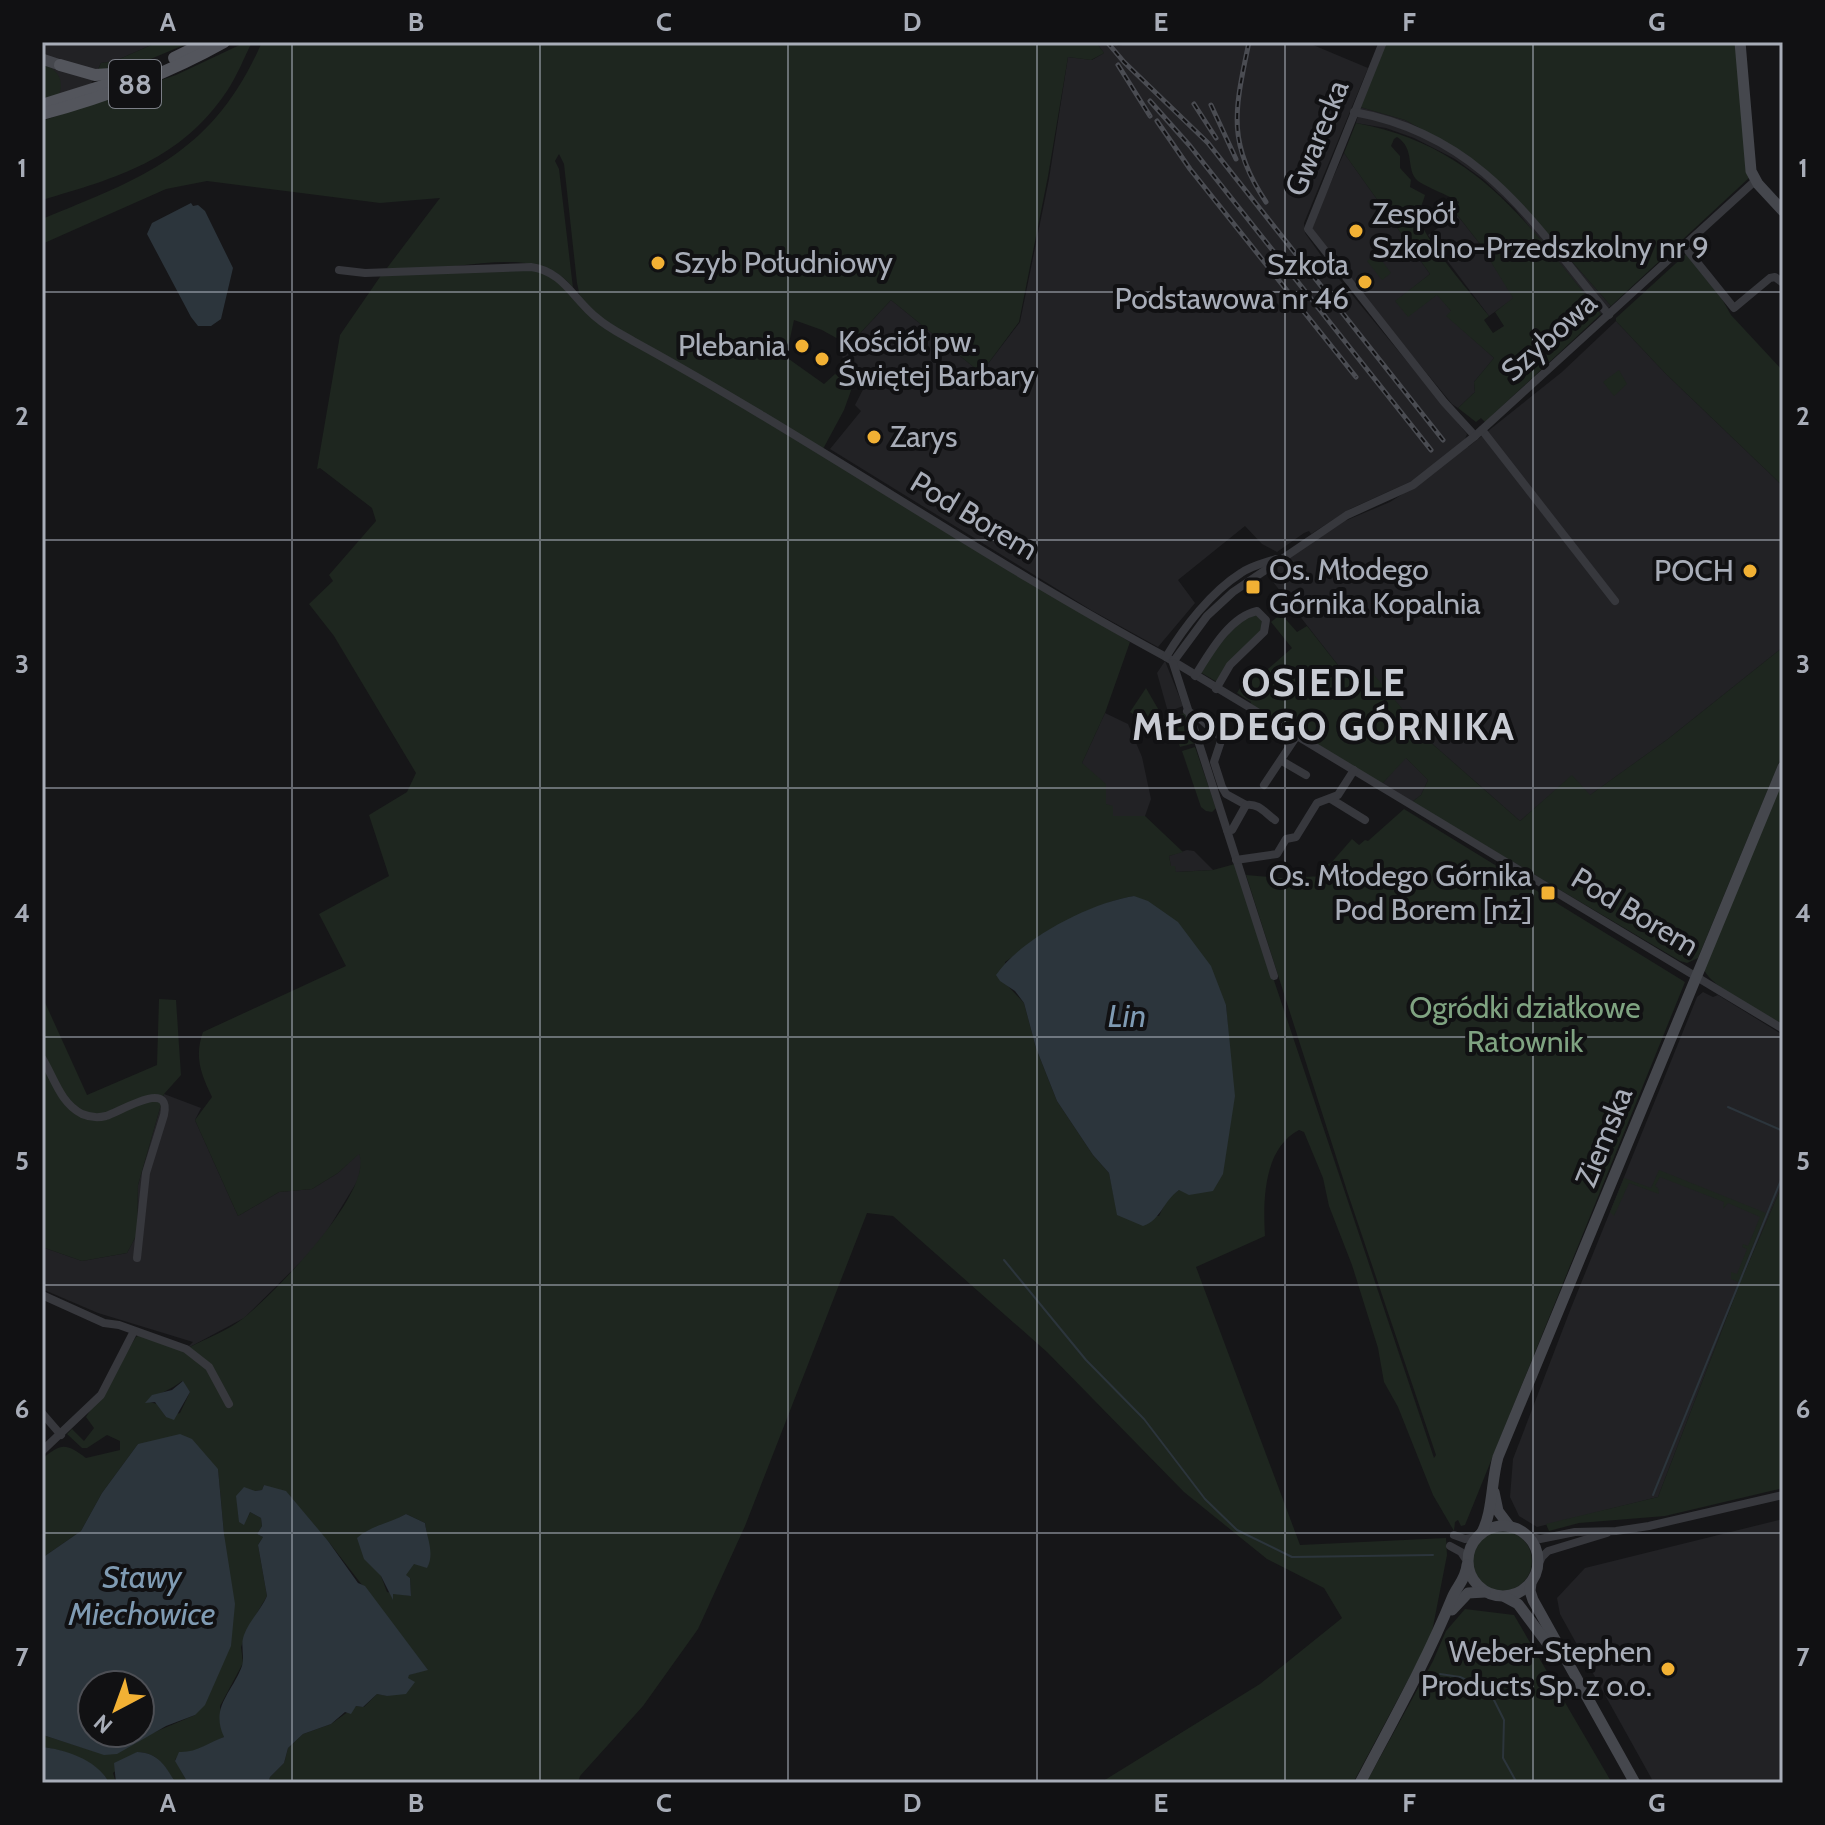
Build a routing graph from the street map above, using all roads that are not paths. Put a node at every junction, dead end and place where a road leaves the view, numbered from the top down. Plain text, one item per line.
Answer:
1 (207, 42) edge
2 (224, 42) edge
3 (1383, 42) edge
4 (1740, 42) edge
5 (42, 59) edge
6 (60, 65) joint
7 (143, 72) junction
8 (42, 105) edge
9 (1354, 112) junction
10 (42, 114) edge
11 (1756, 180) junction
12 (1783, 211) edge
13 (1684, 246) junction
14 (339, 270) dead end
15 (1783, 283) edge
16 (1609, 315) junction
17 (1476, 435) junction
18 (1615, 601) dead end
19 (1169, 659) junction
20 (1195, 676) junction
21 (1216, 689) junction
22 (1187, 711) junction
23 (1296, 737) junction
24 (1214, 759) junction
25 (1282, 761) junction
26 (1204, 762) junction
27 (1783, 767) edge
28 (1354, 770) junction
29 (1306, 775) dead end
30 (1264, 785) dead end
31 (1331, 799) junction
32 (1246, 805) junction
33 (1275, 820) dead end
34 (1365, 820) dead end
35 (1227, 830) junction
36 (1236, 860) junction
37 (1274, 976) dead end
38 (1696, 976) junction
39 (1783, 1029) edge
40 (42, 1058) edge
41 (137, 1258) dead end
42 (42, 1295) edge
43 (134, 1331) junction
44 (229, 1404) dead end
45 (42, 1413) edge
46 (61, 1435) junction
47 (42, 1451) edge
48 (1492, 1482) junction
49 (1783, 1495) edge
50 (1510, 1527) junction
51 (1616, 1531) junction
52 (1454, 1535) dead end
53 (1479, 1535) junction
54 (1526, 1535) junction
55 (1450, 1546) dead end
56 (1467, 1563) junction
57 (1538, 1565) junction
58 (1531, 1583) junction
59 (1485, 1592) junction
60 (1504, 1597) junction
61 (1444, 1620) junction
62 (1576, 1680) junction
63 (1360, 1783) edge
64 (1635, 1783) edge

1 - 7 main road, 88
2 - 10 main road, 88
3 - 9 street, Gwarecka
4 - 11 street
5 - 6 street
6 - 7 main road
7 - 8 main road, 88
9 - 16 street
9 - 17 street, Gwarecka
11 - 12 street
11 - 13 street, Szybowa
13 - 15 street
13 - 16 street, Szybowa
14 - 19 street, Pod Borem
16 - 17 street, Szybowa
17 - 18 street
17 - 19 street, Szybowa
19 - 20 street, Pod Borem
19 - 22 street
20 - 21 street, Pod Borem
20 - 21 street
21 - 23 street, Pod Borem
22 - 24 street
22 - 26 street
23 - 25 street
23 - 28 street, Pod Borem
24 - 26 street
24 - 32 street
25 - 29 street
25 - 30 street
26 - 35 street
27 - 38 street, Ziemska
28 - 31 street
28 - 38 street, Pod Borem
31 - 34 street
31 - 36 street
32 - 33 street
32 - 35 street
35 - 36 street
36 - 37 street
38 - 39 street, Pod Borem
38 - 48 street, Ziemska
40 - 41 street
42 - 43 street
43 - 44 street
43 - 46 street
45 - 46 street
46 - 47 street
48 - 50 street
48 - 53 street, Ziemska
49 - 51 street
50 - 53 street
50 - 54 street
51 - 54 street
51 - 57 street
52 - 53 street
53 - 56 street
54 - 57 street
55 - 56 street
56 - 59 street
56 - 61 street
57 - 58 street
58 - 60 street
58 - 62 street
59 - 60 street
59 - 61 street
60 - 62 street
61 - 63 street
62 - 64 street

